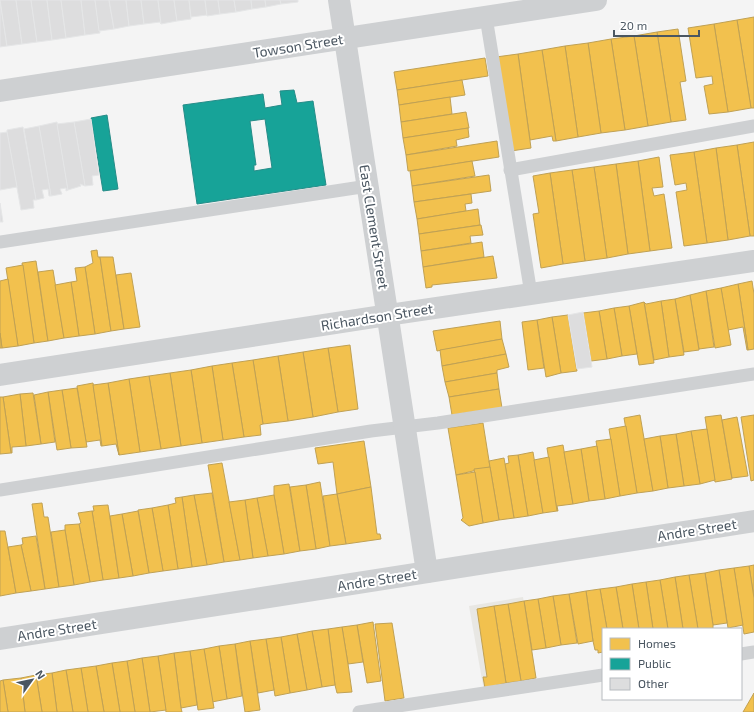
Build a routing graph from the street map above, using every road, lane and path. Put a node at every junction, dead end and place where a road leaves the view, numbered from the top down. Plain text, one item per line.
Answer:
1 (339, 0) edge
2 (596, 0) edge
3 (486, 17) junction
4 (345, 39) junction
5 (0, 91) edge
6 (754, 126) edge
7 (510, 170) junction
8 (368, 186) junction
9 (0, 242) edge
10 (754, 261) edge
11 (531, 294) junction
12 (388, 315) junction
13 (754, 374) edge
14 (0, 375) edge
15 (405, 427) junction
16 (0, 490) edge
17 (754, 521) edge
18 (427, 572) junction
19 (0, 639) edge
20 (754, 652) edge
21 (742, 654) edge
22 (602, 675) edge
23 (359, 712) edge

1 - 4 street, East Clement Street
2 - 3 street, Towson Street
3 - 4 street, Towson Street
3 - 7 lane
4 - 5 street, Towson Street
4 - 8 street, East Clement Street
6 - 7 lane
7 - 11 lane
8 - 9 lane
8 - 12 street, East Clement Street
10 - 11 street, Richardson Street
11 - 12 street, Richardson Street
12 - 14 street, Richardson Street
12 - 15 street, East Clement Street
13 - 15 lane
15 - 16 lane
15 - 18 street, East Clement Street
17 - 18 street, Andre Street
18 - 19 street, Andre Street
20 - 21 lane
22 - 23 lane

